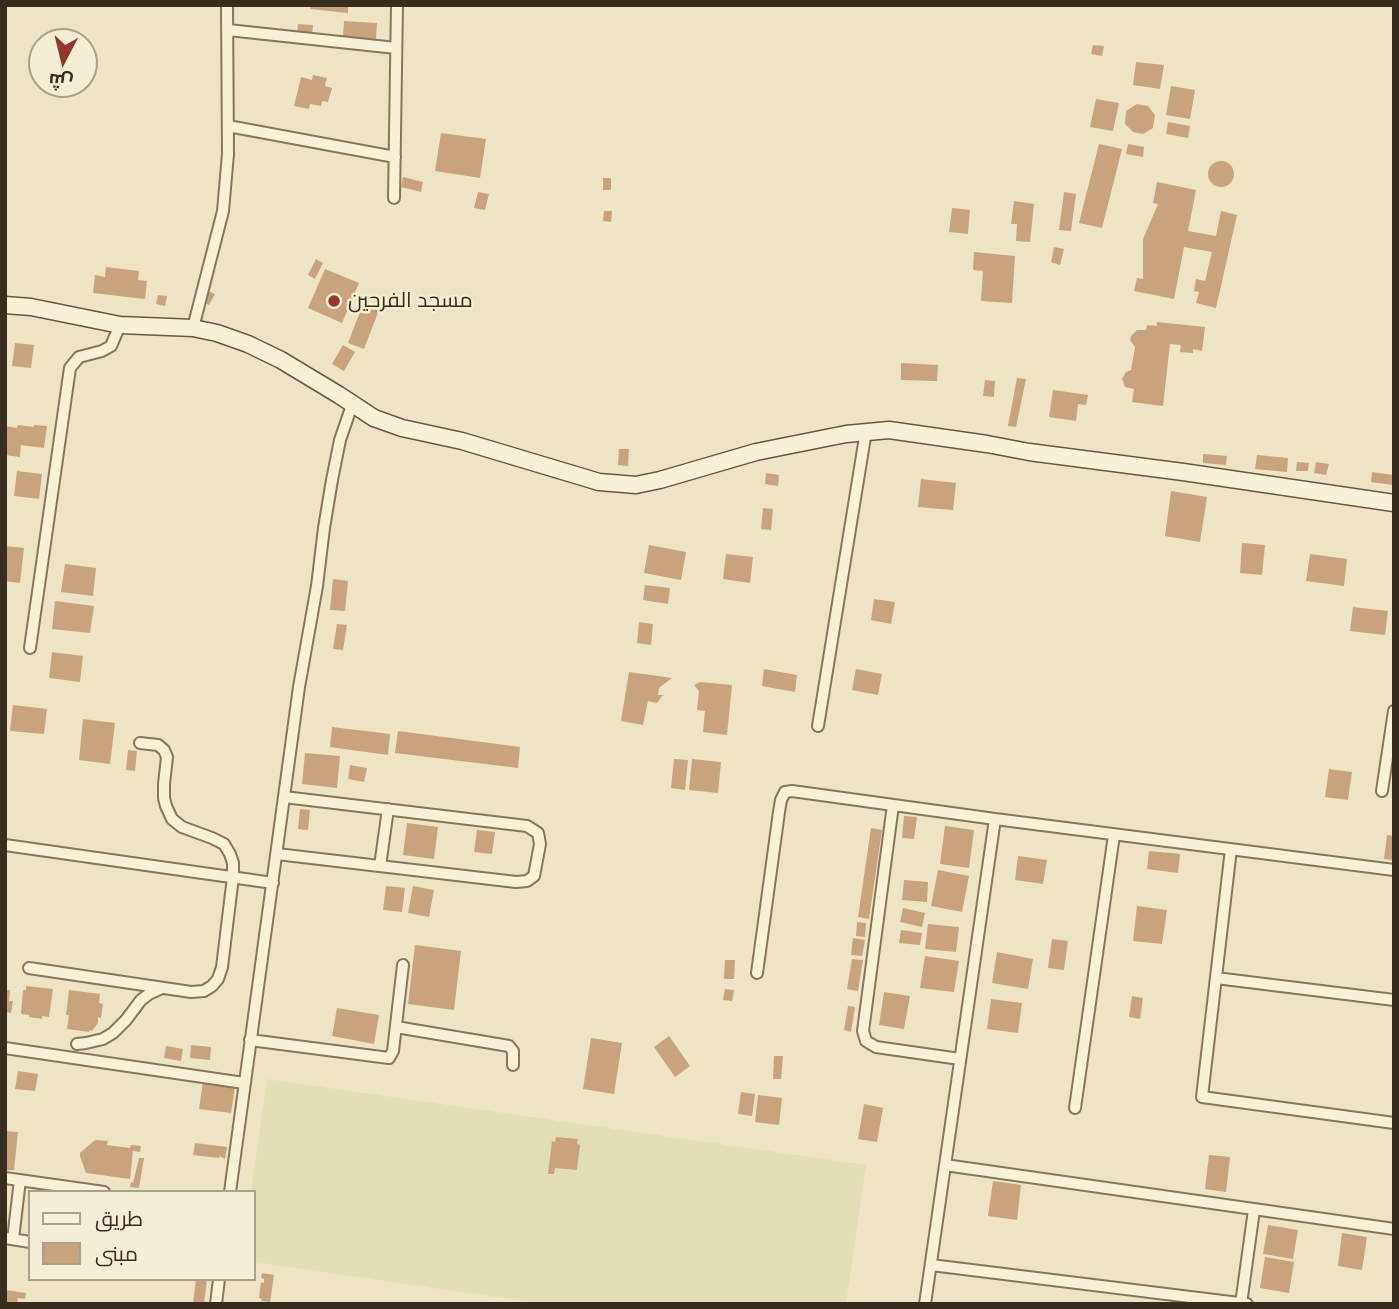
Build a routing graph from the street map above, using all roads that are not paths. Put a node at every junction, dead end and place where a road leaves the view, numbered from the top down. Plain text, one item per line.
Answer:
1 (227, 5) edge
2 (397, 5) edge
3 (228, 30) junction
4 (396, 48) junction
5 (228, 125) junction
6 (395, 157) junction
7 (394, 198) dead end
8 (5, 305) edge
9 (120, 325) junction
10 (193, 328) junction
11 (352, 405) junction
12 (866, 431) junction
13 (1394, 503) edge
14 (30, 648) dead end
15 (1394, 711) edge
16 (818, 726) dead end
17 (140, 743) dead end
18 (1382, 791) dead end
19 (284, 797) junction
20 (893, 805) junction
21 (388, 809) junction
22 (995, 819) junction
23 (1114, 835) junction
24 (5, 845) edge
25 (1231, 849) junction
26 (277, 855) junction
27 (380, 866) junction
28 (1394, 870) edge
29 (233, 877) junction
30 (273, 883) junction
31 (403, 965) dead end
32 (29, 968) dead end
33 (757, 973) dead end
34 (1216, 978) junction
35 (162, 988) junction
36 (1394, 1000) edge
37 (396, 1027) junction
38 (250, 1040) junction
39 (77, 1044) dead end
40 (5, 1048) edge
41 (960, 1059) junction
42 (513, 1065) dead end
43 (244, 1083) junction
44 (1076, 1108) dead end
45 (1394, 1123) edge
46 (945, 1165) junction
47 (5, 1178) edge
48 (20, 1180) junction
49 (90, 1190) edge
50 (230, 1190) edge
51 (1254, 1210) junction
52 (1394, 1229) edge
53 (9, 1239) edge
54 (28, 1242) edge
55 (931, 1265) junction
56 (219, 1281) edge
57 (1241, 1303) edge
58 (216, 1304) edge
59 (925, 1304) edge
60 (1247, 1304) edge

1 - 3 street
2 - 4 street
3 - 4 street
3 - 5 street
4 - 6 street
5 - 6 street
5 - 10 street
6 - 7 street
8 - 9 street
9 - 10 street
9 - 14 street
10 - 11 street
11 - 12 street
11 - 19 street
12 - 13 street
12 - 16 street
15 - 18 street
17 - 29 street
19 - 21 street
19 - 26 street
20 - 22 street
20 - 33 street
20 - 41 street
21 - 27 street
21 - 27 street
22 - 23 street
22 - 41 street
23 - 25 street
23 - 44 street
24 - 29 street
25 - 28 street
25 - 34 street
26 - 27 street
26 - 30 street
29 - 30 street
29 - 35 street
30 - 38 street
31 - 37 street
32 - 35 street
34 - 36 street
34 - 45 street
35 - 39 street
37 - 38 street
37 - 42 street
38 - 43 street
40 - 43 street
41 - 46 street
43 - 50 street
46 - 51 street
46 - 55 street
47 - 48 street
48 - 49 street
48 - 53 street
51 - 52 street
51 - 57 street
53 - 54 street
55 - 57 street
55 - 59 street
56 - 58 street
57 - 60 street

